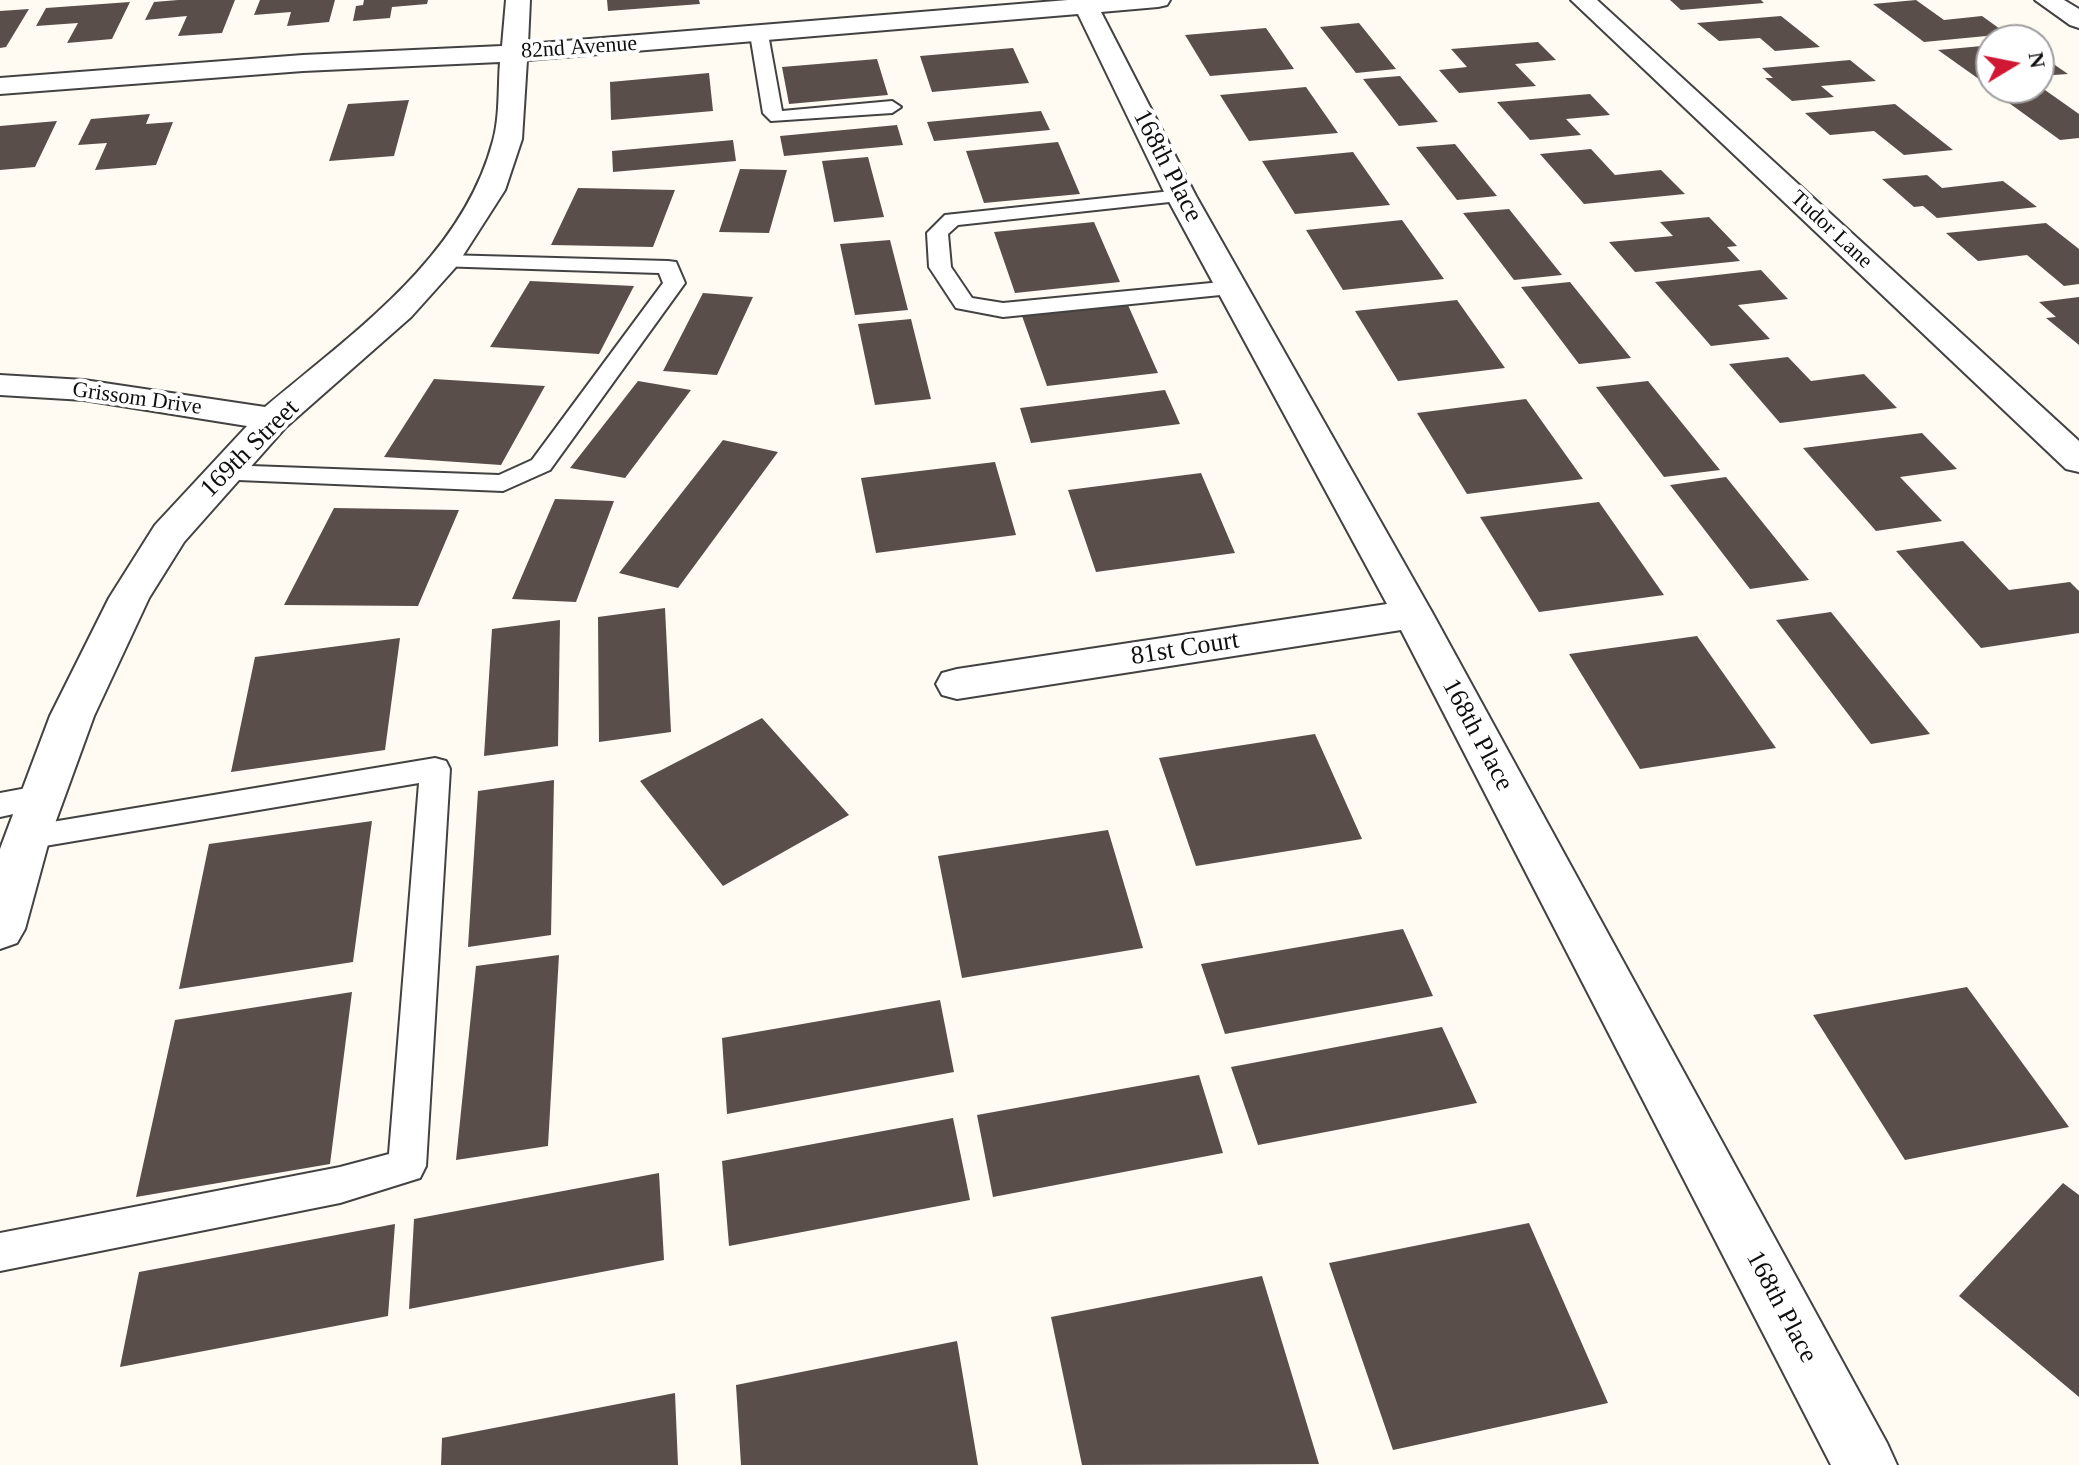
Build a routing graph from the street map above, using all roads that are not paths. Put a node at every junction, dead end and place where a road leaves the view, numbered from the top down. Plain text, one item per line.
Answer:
1 (518, 0) edge
2 (1158, 0) edge
3 (1583, 0) edge
4 (2047, 0) edge
5 (1086, 6) junction
6 (2079, 20) edge
7 (759, 34) junction
8 (516, 53) junction
9 (0, 86) edge
10 (892, 107) dead end
11 (1181, 196) junction
12 (444, 261) junction
13 (1232, 288) junction
14 (0, 385) edge
15 (273, 419) junction
16 (2079, 461) edge
17 (223, 473) junction
18 (1413, 614) junction
19 (957, 684) dead end
20 (43, 797) junction
21 (0, 805) edge
22 (27, 837) junction
23 (0, 929) edge
24 (0, 1252) edge
25 (1865, 1465) edge

1 - 8 street, 169th Street
2 - 5 street, 82nd Avenue
3 - 16 street, Tudor Lane
4 - 6 street
5 - 7 street, 82nd Avenue
5 - 11 street, 168th Place
7 - 8 street, 82nd Avenue
7 - 10 lane
8 - 9 street, 82nd Avenue
8 - 12 street, 169th Street
11 - 13 street, 168th Place
11 - 13 lane
12 - 15 street, 169th Street
12 - 17 lane
13 - 18 street, 168th Place
14 - 15 street, Grissom Drive
15 - 17 street, 169th Street
17 - 20 street, 169th Street
18 - 19 street, 81st Court
18 - 25 street, 168th Place
20 - 21 lane
20 - 22 street, 169th Street
22 - 23 street, 169th Street
22 - 24 lane

